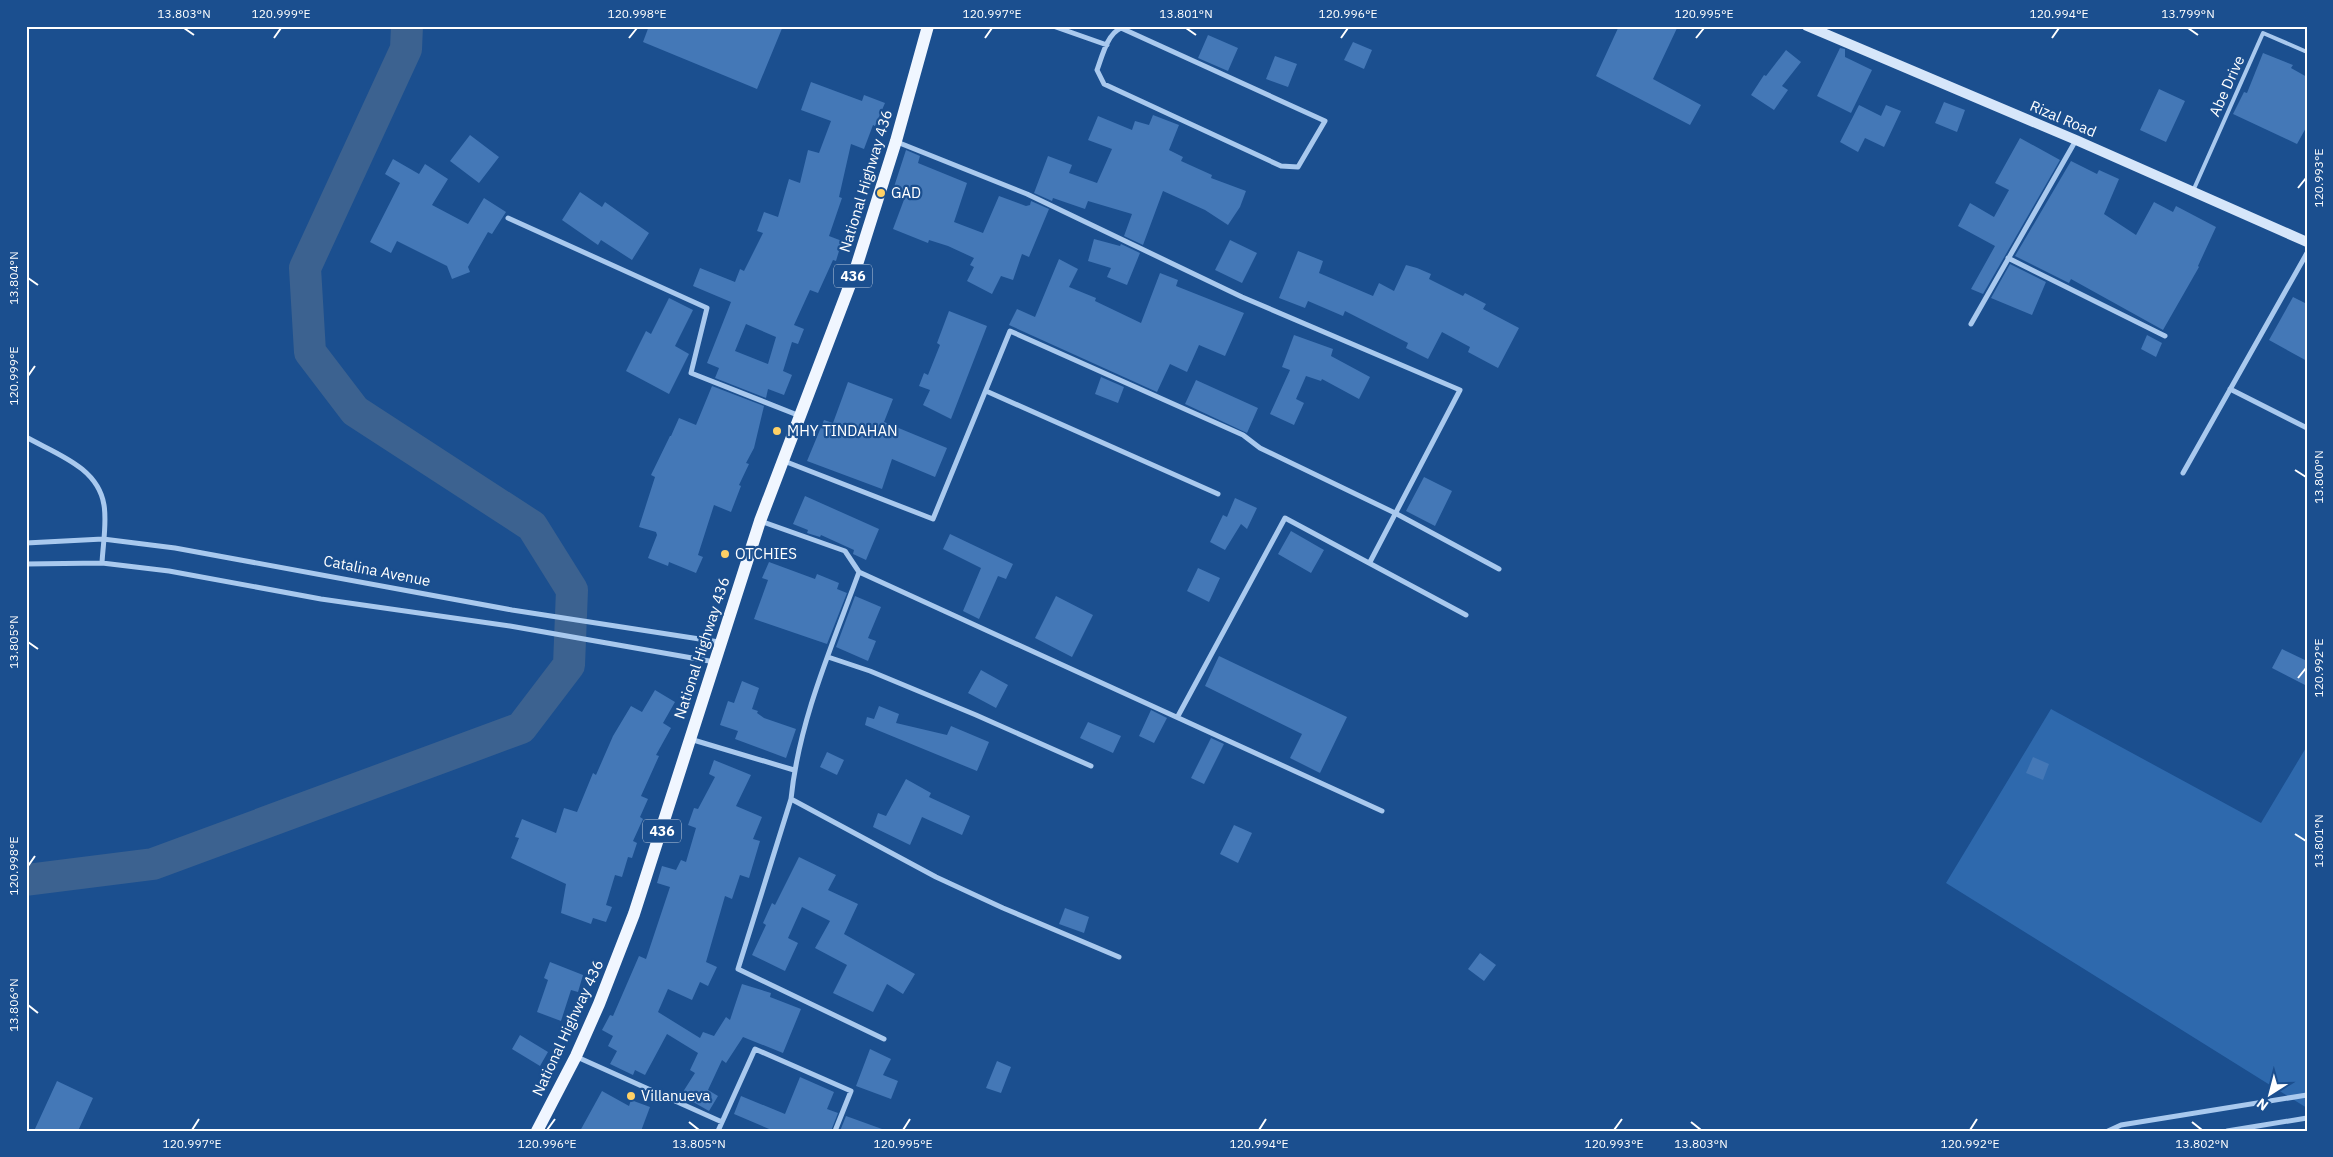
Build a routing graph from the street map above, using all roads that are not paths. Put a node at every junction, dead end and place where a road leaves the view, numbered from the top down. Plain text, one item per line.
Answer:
1 (928, 26) edge
2 (1053, 26) edge
3 (1810, 27) edge
4 (1107, 45) junction
5 (2307, 52) edge
6 (2076, 140) junction
7 (896, 142) junction
8 (2193, 191) junction
9 (508, 218) dead end
10 (2307, 242) edge
11 (2307, 253) edge
12 (2008, 258) junction
13 (1971, 324) dead end
14 (2165, 336) dead end
15 (2230, 390) junction
16 (986, 391) junction
17 (800, 416) junction
18 (2307, 428) edge
19 (26, 438) edge
20 (784, 461) junction
21 (2182, 473) dead end
22 (1218, 494) dead end
23 (1395, 514) junction
24 (760, 520) junction
25 (104, 539) junction
26 (26, 543) edge
27 (1370, 562) junction
28 (102, 563) junction
29 (26, 564) edge
30 (1499, 569) dead end
31 (859, 572) junction
32 (1466, 615) dead end
33 (721, 643) junction
34 (828, 656) junction
35 (716, 662) junction
36 (1178, 716) junction
37 (690, 739) junction
38 (1091, 766) dead end
39 (794, 770) junction
40 (792, 799) junction
41 (1382, 811) dead end
42 (1120, 957) dead end
43 (884, 1039) dead end
44 (576, 1056) junction
45 (2307, 1095) edge
46 (2307, 1118) edge
47 (722, 1122) junction
48 (538, 1131) edge
49 (718, 1131) edge
50 (835, 1131) edge
51 (2108, 1131) edge
52 (2227, 1131) edge

1 - 7 main road, National Highway 436 / 436
2 - 4 street
3 - 6 street, Rizal Road
4 - 4 street
5 - 8 lane, Abe Drive
6 - 8 street, Rizal Road
6 - 12 street
7 - 17 main road, National Highway 436 / 436
7 - 23 street
8 - 10 street, Rizal Road
9 - 17 street
11 - 15 street
12 - 13 street
12 - 14 street
15 - 18 street
15 - 21 street
16 - 20 street
16 - 22 street
16 - 23 street
17 - 20 main road, National Highway 436 / 436
19 - 25 street
20 - 24 main road, National Highway 436 / 436
23 - 27 street
23 - 30 street
24 - 31 street
24 - 33 main road, National Highway 436 / 436
25 - 26 street, Catalina Avenue
25 - 28 street
25 - 33 street, Catalina Avenue
27 - 32 street
27 - 36 street
28 - 29 street
28 - 35 street
31 - 34 street
31 - 36 street
33 - 35 main road, National Highway 436 / 436
34 - 38 street
34 - 39 street
35 - 37 main road, National Highway 436 / 436
36 - 41 street
37 - 39 street
37 - 44 main road, National Highway 436 / 436
39 - 40 street
40 - 42 street
40 - 43 street
44 - 47 street
44 - 48 main road, National Highway 436 / 436
45 - 51 street
46 - 52 street
47 - 49 street
47 - 50 street

